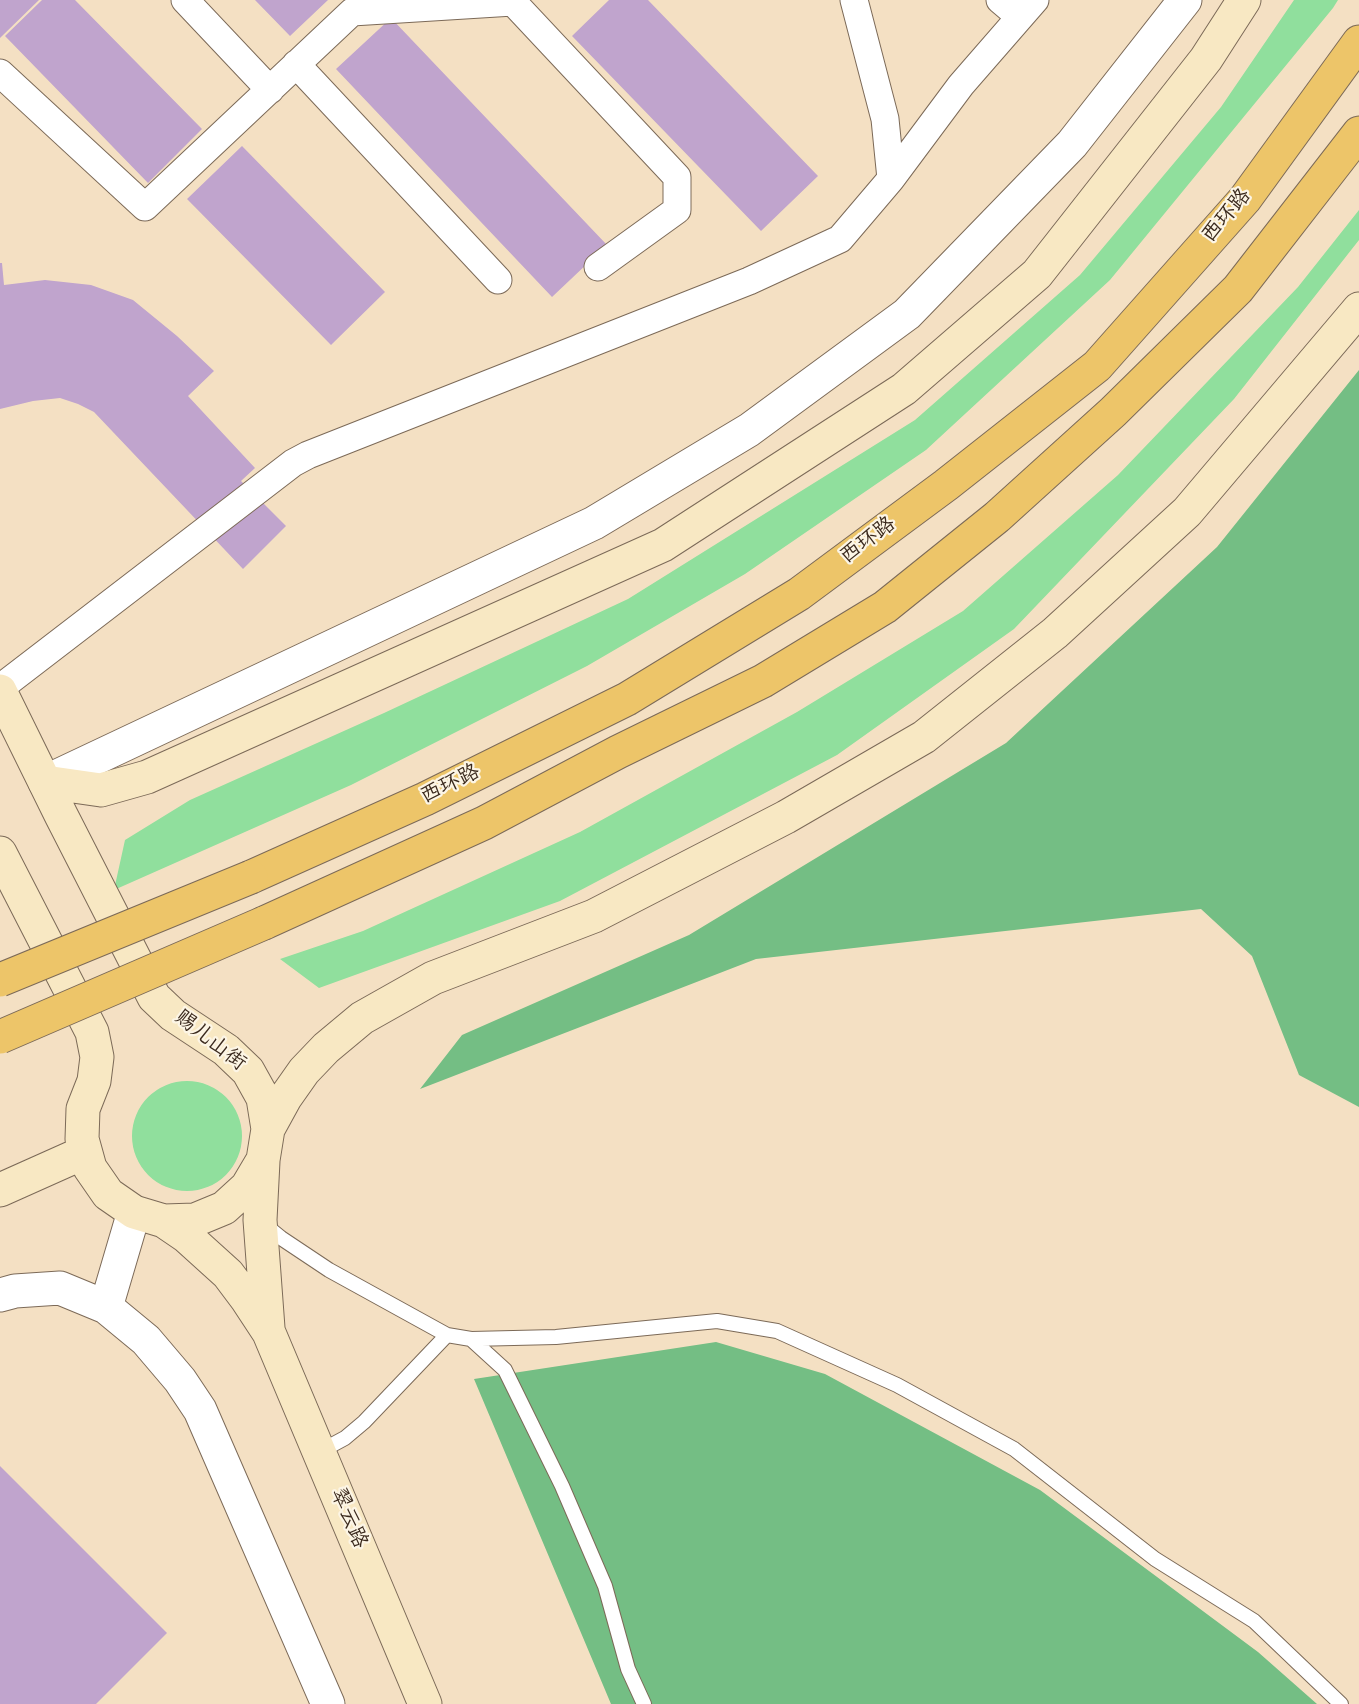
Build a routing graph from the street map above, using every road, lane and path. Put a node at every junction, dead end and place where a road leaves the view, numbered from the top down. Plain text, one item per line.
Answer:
1 (185, 0) edge
2 (854, 0) edge
3 (1185, 0) edge
4 (1244, 0) edge
5 (514, 1) edge
6 (1018, 6) edge
7 (1359, 42) edge
8 (296, 64) junction
9 (0, 73) edge
10 (270, 90) junction
11 (1359, 133) edge
12 (891, 179) junction
13 (598, 267) dead end
14 (498, 280) dead end
15 (1359, 309) edge
16 (0, 689) edge
17 (45, 782) junction
18 (0, 854) edge
19 (0, 980) edge
20 (0, 1037) edge
21 (265, 1144) junction
22 (85, 1152) junction
23 (0, 1190) edge
24 (149, 1217) junction
25 (260, 1220) junction
26 (0, 1295) edge
27 (106, 1307) junction
28 (269, 1333) junction
29 (447, 1335) junction
30 (471, 1339) junction
31 (319, 1452) junction
32 (328, 1704) edge
33 (425, 1704) edge
34 (644, 1704) edge
35 (1341, 1704) edge

1 - 10 street
2 - 12 street
3 - 17 street
4 - 17 main road
5 - 8 street
5 - 13 street
6 - 12 street
7 - 19 highway, 西环路, bridge
8 - 10 street
8 - 14 street
9 - 10 street
11 - 20 highway, bridge
12 - 16 street
15 - 21 main road
16 - 17 main road, 赐儿山街
17 - 21 main road, 赐儿山街
18 - 22 main road
21 - 24 main road
21 - 25 main road
22 - 23 main road
22 - 24 main road
24 - 27 street
24 - 28 main road
25 - 28 main road
25 - 29 lane
26 - 27 street
27 - 32 street
28 - 31 main road, 翠云路
29 - 30 lane
29 - 31 lane
30 - 34 lane
30 - 35 lane
31 - 33 main road, 翠云路

